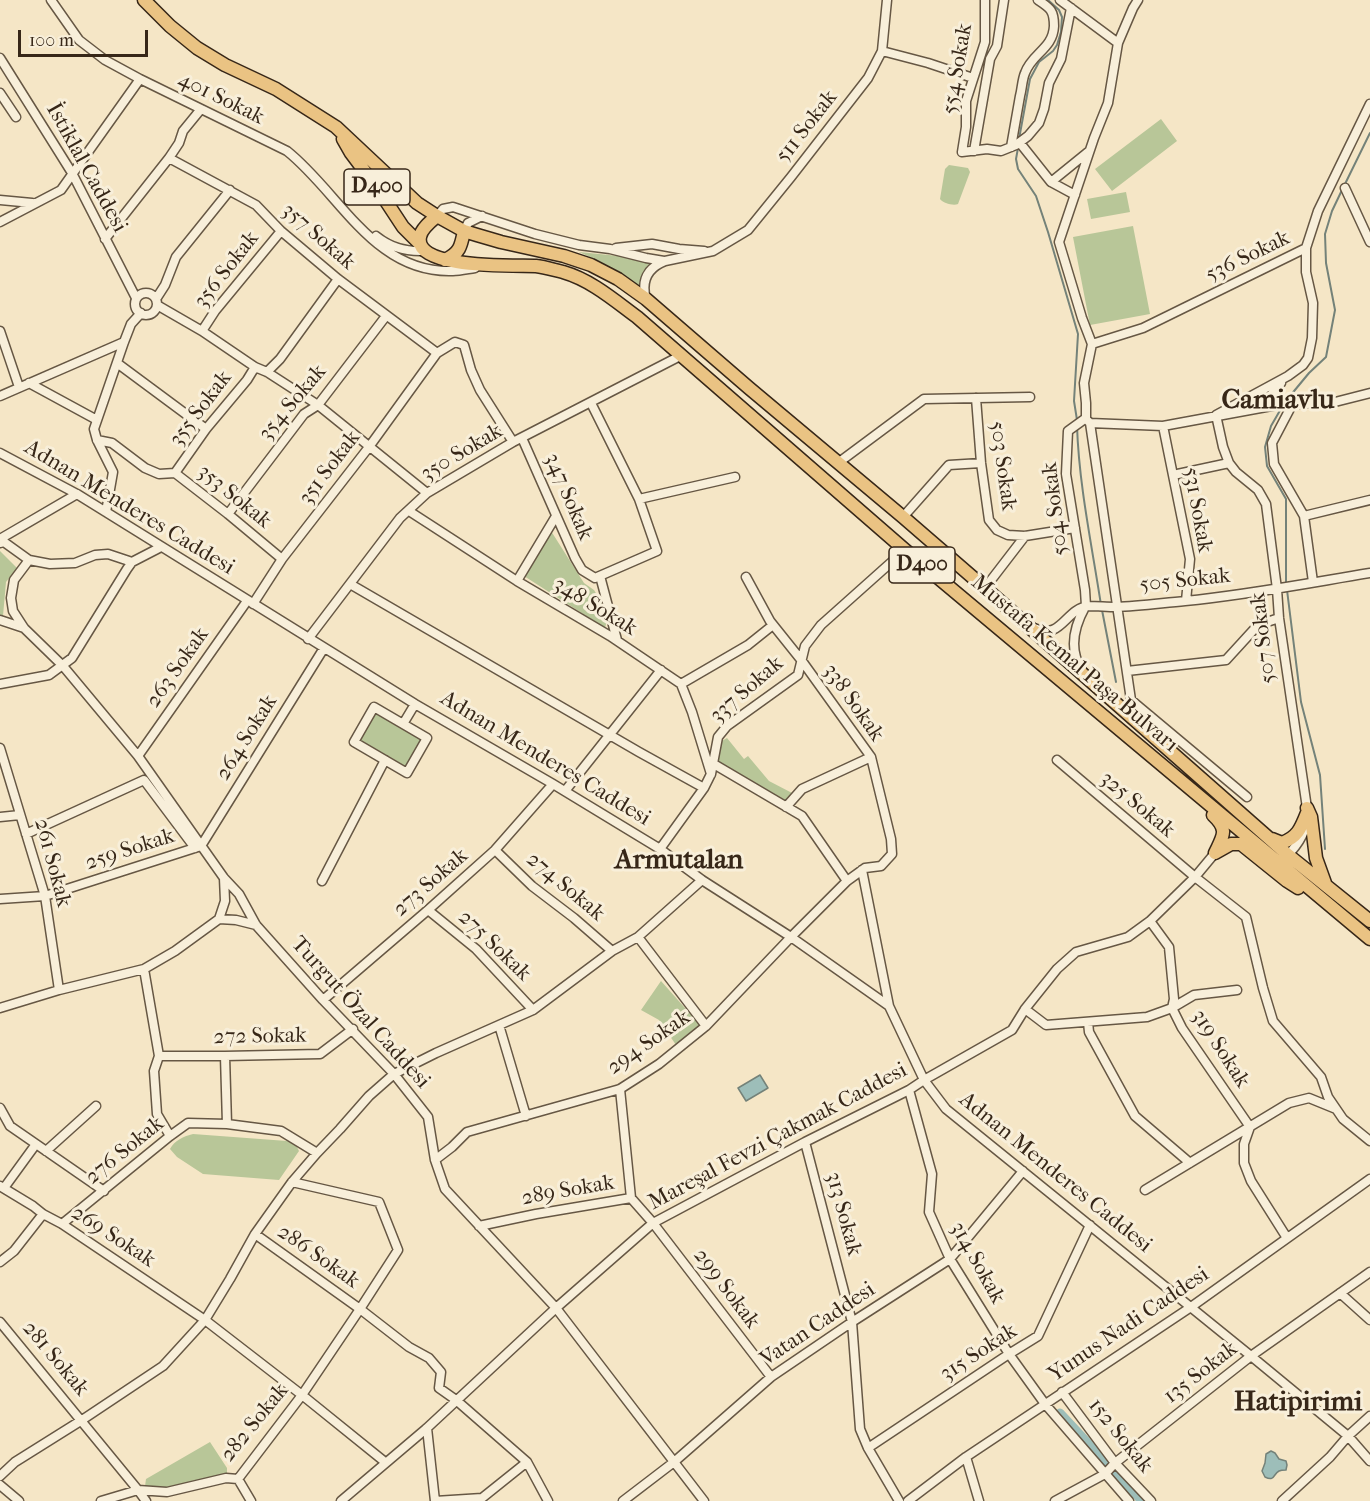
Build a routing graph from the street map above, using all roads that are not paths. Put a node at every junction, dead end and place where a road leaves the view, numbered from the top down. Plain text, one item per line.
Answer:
1 (51, 0) edge
2 (144, 0) edge
3 (887, 0) edge
4 (985, 0) edge
5 (1004, 0) edge
6 (1038, 0) edge
7 (1060, 0) edge
8 (1138, 0) edge
9 (1071, 8) junction
10 (1118, 43) junction
11 (882, 51) junction
12 (0, 58) edge
13 (974, 78) junction
14 (140, 79) junction
15 (0, 93) edge
16 (1370, 104) edge
17 (201, 109) junction
18 (16, 117) dead end
19 (336, 127) junction
20 (1020, 143) junction
21 (1011, 147) junction
22 (974, 151) junction
23 (1089, 151) junction
24 (169, 158) junction
25 (72, 173) junction
26 (1051, 182) junction
27 (321, 184) junction
28 (1345, 188) dead end
29 (231, 190) junction
30 (1075, 195) junction
31 (0, 200) edge
32 (34, 203) junction
33 (436, 216) junction
34 (482, 216) junction
35 (0, 222) edge
36 (281, 231) junction
37 (464, 231) junction
38 (105, 238) junction
39 (1370, 242) edge
40 (423, 247) junction
41 (1306, 248) junction
42 (610, 249) junction
43 (713, 251) junction
44 (445, 260) junction
45 (665, 261) junction
46 (494, 265) junction
47 (429, 270) junction
48 (338, 279) junction
49 (136, 298) junction
50 (646, 299) junction
51 (156, 302) junction
52 (141, 313) junction
53 (386, 316) junction
54 (0, 331) edge
55 (202, 331) junction
56 (124, 342) junction
57 (1092, 344) junction
58 (437, 353) junction
59 (682, 355) junction
60 (117, 363) junction
61 (255, 367) junction
62 (267, 372) junction
63 (1288, 376) junction
64 (29, 383) junction
65 (19, 387) junction
66 (1370, 393) edge
67 (0, 396) edge
68 (1030, 397) dead end
69 (976, 398) junction
70 (591, 403) junction
71 (1293, 403) junction
72 (318, 405) junction
73 (1277, 405) junction
74 (1216, 415) junction
75 (97, 420) junction
76 (1088, 420) junction
77 (1162, 426) junction
78 (206, 429) junction
79 (522, 438) junction
80 (97, 440) junction
81 (513, 442) junction
82 (369, 447) junction
83 (0, 453) edge
84 (838, 463) junction
85 (981, 463) junction
86 (1229, 463) junction
87 (176, 473) junction
88 (1173, 475) junction
89 (735, 477) dead end
90 (427, 493) junction
91 (77, 494) junction
92 (639, 499) junction
93 (1370, 500) edge
94 (409, 511) junction
95 (106, 512) junction
96 (228, 514) junction
97 (556, 516) junction
98 (1304, 516) junction
99 (903, 517) junction
100 (1075, 528) junction
101 (1025, 536) junction
102 (0, 541) edge
103 (161, 547) junction
104 (905, 550) junction
105 (282, 559) junction
106 (28, 560) junction
107 (132, 562) junction
108 (1370, 573) edge
109 (600, 576) junction
110 (746, 577) dead end
111 (517, 581) junction
112 (1313, 582) junction
113 (350, 584) junction
114 (985, 588) junction
115 (1277, 589) junction
116 (1186, 601) junction
117 (250, 603) junction
118 (1086, 606) junction
119 (1116, 607) junction
120 (1279, 618) junction
121 (0, 620) edge
122 (773, 625) junction
123 (1027, 626) junction
124 (24, 628) junction
125 (308, 639) junction
126 (617, 640) junction
127 (324, 648) junction
128 (802, 661) junction
129 (63, 666) junction
130 (661, 670) junction
131 (1127, 671) junction
132 (1090, 682) junction
133 (0, 684) edge
134 (681, 684) junction
135 (415, 704) junction
136 (403, 724) junction
137 (610, 735) junction
138 (0, 748) edge
139 (1141, 749) junction
140 (138, 756) junction
141 (871, 757) junction
142 (386, 760) junction
143 (1057, 760) dead end
144 (712, 763) junction
145 (711, 774) junction
146 (554, 784) junction
147 (704, 788) junction
148 (565, 791) junction
149 (1247, 798) dead end
150 (786, 807) junction
151 (1307, 811) junction
152 (20, 815) junction
153 (0, 817) edge
154 (26, 834) junction
155 (1267, 836) junction
156 (198, 847) junction
157 (660, 849) junction
158 (495, 850) junction
159 (1215, 854) junction
160 (1284, 859) junction
161 (862, 870) junction
162 (1195, 877) junction
163 (224, 878) junction
164 (702, 880) junction
165 (322, 881) dead end
166 (847, 881) junction
167 (1327, 887) junction
168 (45, 896) junction
169 (0, 899) edge
170 (428, 910) junction
171 (1337, 912) junction
172 (219, 919) junction
173 (1150, 921) junction
174 (1370, 921) edge
175 (256, 925) junction
176 (638, 937) junction
177 (791, 937) junction
178 (1370, 939) edge
179 (612, 951) junction
180 (144, 969) junction
181 (59, 990) junction
182 (1237, 990) dead end
183 (323, 999) junction
184 (890, 1006) junction
185 (0, 1008) edge
186 (1172, 1008) junction
187 (1025, 1009) junction
188 (532, 1010) junction
189 (1088, 1022) junction
190 (499, 1025) junction
191 (706, 1026) junction
192 (353, 1029) junction
193 (159, 1056) junction
194 (225, 1056) junction
195 (394, 1074) junction
196 (924, 1080) junction
197 (620, 1089) junction
198 (909, 1090) junction
199 (96, 1106) dead end
200 (0, 1108) edge
201 (1336, 1109) junction
202 (526, 1116) junction
203 (227, 1125) junction
204 (1250, 1127) junction
205 (170, 1136) junction
206 (1370, 1141) edge
207 (805, 1142) junction
208 (36, 1144) junction
209 (46, 1150) junction
210 (317, 1153) junction
211 (435, 1160) junction
212 (1190, 1162) junction
213 (1023, 1172) junction
214 (1370, 1179) edge
215 (292, 1182) junction
216 (2, 1187) edge
217 (1145, 1190) dead end
218 (104, 1191) junction
219 (631, 1198) junction
220 (43, 1214) junction
221 (653, 1223) junction
222 (62, 1224) junction
223 (1090, 1225) junction
224 (479, 1226) junction
225 (255, 1234) junction
226 (1287, 1239) junction
227 (950, 1259) junction
228 (0, 1262) edge
229 (1370, 1272) edge
230 (1340, 1293) junction
231 (1191, 1307) junction
232 (556, 1308) junction
233 (360, 1309) junction
234 (205, 1320) junction
235 (1370, 1320) edge
236 (0, 1322) edge
237 (852, 1322) junction
238 (1008, 1354) junction
239 (1251, 1356) junction
240 (771, 1377) junction
241 (1062, 1392) junction
242 (302, 1395) junction
243 (456, 1400) junction
244 (1045, 1404) junction
245 (1370, 1416) edge
246 (82, 1420) junction
247 (427, 1428) junction
248 (1348, 1436) junction
249 (868, 1448) junction
250 (966, 1457) junction
251 (1370, 1461) edge
252 (385, 1462) junction
253 (527, 1462) junction
254 (674, 1462) junction
255 (1111, 1468) junction
256 (0, 1476) edge
257 (238, 1479) junction
258 (0, 1485) edge
259 (138, 1490) junction
260 (19, 1501) edge
261 (101, 1501) edge
262 (146, 1501) edge
263 (251, 1501) edge
264 (341, 1501) edge
265 (435, 1501) edge
266 (548, 1501) edge
267 (623, 1501) edge
268 (704, 1501) edge
269 (899, 1501) edge
270 (908, 1501) edge
271 (978, 1501) edge
272 (1055, 1501) edge
273 (1129, 1501) edge
274 (1151, 1501) edge
275 (1282, 1501) edge

1 - 14 street, 401 Sokak
2 - 19 highway, D400
3 - 11 street, 511 Sokak
4 - 13 street, 554 Sokak
5 - 22 street
6 - 21 street
7 - 9 street
8 - 10 street
9 - 10 street
9 - 20 street
10 - 23 street
11 - 13 street
11 - 43 street, 511 Sokak
12 - 25 street, İstiklal Caddesi
13 - 22 street, 554 Sokak
14 - 17 street, 401 Sokak
14 - 25 street
15 - 18 street
16 - 41 street, 536 Sokak
17 - 24 street
17 - 27 street, 401 Sokak
19 - 33 highway, D400
19 - 40 highway, D400
20 - 21 street
20 - 26 street
21 - 22 street
23 - 26 street
23 - 30 street
24 - 29 street, 357 Sokak
24 - 38 street
25 - 32 street
25 - 38 street, İstiklal Caddesi
26 - 30 street
27 - 40 street
27 - 47 street
28 - 39 street
29 - 36 street, 357 Sokak
29 - 51 street
30 - 57 street
31 - 32 street
32 - 35 street
33 - 34 street, 511 Sokak
33 - 37 highway, D400
33 - 40 highway
34 - 37 street
34 - 42 street, 511 Sokak
36 - 48 street, 357 Sokak
36 - 55 street, 356 Sokak
37 - 44 highway
37 - 50 highway, Mustafa Kemal Paşa Bulvarı / D400
38 - 49 street, İstiklal Caddesi
40 - 44 highway, D400
41 - 57 street, 536 Sokak
41 - 63 street
42 - 43 street, 511 Sokak
42 - 45 street, 511 Sokak
43 - 45 street, 511 Sokak
44 - 46 highway, Mustafa Kemal Paşa Bulvarı / D400
44 - 47 street
45 - 50 street
46 - 47 street
46 - 59 highway, Mustafa Kemal Paşa Bulvarı / D400
48 - 53 street, 357 Sokak
48 - 62 street, 355 Sokak
49 - 51 street
49 - 52 street
50 - 84 highway, Mustafa Kemal Paşa Bulvarı / D400
51 - 52 street
51 - 55 street
52 - 56 street
53 - 58 street, 357 Sokak
53 - 72 street, 354 Sokak
54 - 65 street
55 - 61 street
56 - 60 street
56 - 64 street
57 - 76 street
58 - 81 street, 347 Sokak
58 - 82 street, 351 Sokak
59 - 70 street, 350 Sokak
59 - 104 highway, Mustafa Kemal Paşa Bulvarı / D400
60 - 75 street
60 - 78 street
61 - 62 street
61 - 78 street, 355 Sokak
62 - 72 street
63 - 73 street
63 - 74 street
64 - 65 street
64 - 75 street
65 - 67 street
66 - 71 street
68 - 69 street
69 - 84 street
69 - 85 street, 503 Sokak
70 - 79 street, 350 Sokak
70 - 92 street
71 - 73 street
71 - 98 street
72 - 82 street
72 - 96 street, 354 Sokak
73 - 74 street
74 - 77 street
74 - 86 street, 507 Sokak
75 - 80 street
76 - 77 street
76 - 100 street, 504 Sokak
76 - 119 street
77 - 88 street, 531 Sokak
78 - 87 street, 355 Sokak
79 - 81 street, 350 Sokak
79 - 97 street, 347 Sokak
80 - 87 street, 353 Sokak
80 - 95 street
81 - 90 street, 350 Sokak
82 - 90 street
82 - 105 street, 351 Sokak
83 - 91 street, Adnan Menderes Caddesi
84 - 99 highway, Mustafa Kemal Paşa Bulvarı / D400
85 - 99 street
85 - 101 street, 503 Sokak
86 - 88 street
86 - 115 street, 507 Sokak
87 - 96 street, 353 Sokak
88 - 116 street, 531 Sokak
89 - 92 street
90 - 94 street, 350 Sokak
91 - 95 street, Adnan Menderes Caddesi
91 - 102 street
92 - 109 street
93 - 98 street
94 - 111 street, 348 Sokak
94 - 113 street, 350 Sokak
95 - 103 street, Adnan Menderes Caddesi
96 - 105 street, 353 Sokak
97 - 109 street, 347 Sokak
97 - 111 street
98 - 112 street
99 - 114 highway, Mustafa Kemal Paşa Bulvarı / D400
100 - 101 street, 503 Sokak
100 - 118 street, 504 Sokak
101 - 114 street
102 - 106 street
103 - 107 street
103 - 117 street, Adnan Menderes Caddesi
104 - 128 street, 337 Sokak
104 - 139 highway, Mustafa Kemal Paşa Bulvarı / D400
105 - 117 street, 351 Sokak
106 - 107 street
106 - 124 street
107 - 129 street
108 - 112 street, 505 Sokak
109 - 126 street
110 - 122 street, 338 Sokak
111 - 126 street, 348 Sokak
112 - 115 street, 505 Sokak
113 - 125 street, 350 Sokak
113 - 137 street
114 - 123 highway, Mustafa Kemal Paşa Bulvarı / D400
115 - 116 street, 505 Sokak
115 - 120 street, 507 Sokak
116 - 119 street, 505 Sokak
117 - 125 street, Adnan Menderes Caddesi
117 - 140 street, 263 Sokak
118 - 119 street, 505 Sokak
118 - 123 street
118 - 132 street
119 - 131 street
120 - 131 street
120 - 151 street, 507 Sokak
121 - 124 street
122 - 128 street, 338 Sokak
122 - 134 street
123 - 132 highway, Mustafa Kemal Paşa Bulvarı / D400
124 - 129 street, Turgut Özal Caddesi
125 - 127 street, Adnan Menderes Caddesi
126 - 130 street, 348 Sokak
127 - 135 street, Adnan Menderes Caddesi
127 - 156 street, 264 Sokak
128 - 141 street, 338 Sokak
128 - 144 street, 337 Sokak
129 - 133 street
129 - 140 street, Turgut Özal Caddesi
130 - 134 street, 348 Sokak
130 - 137 street
131 - 149 street
132 - 155 highway, Mustafa Kemal Paşa Bulvarı / D400
134 - 145 street
135 - 136 street
135 - 146 street, Adnan Menderes Caddesi
136 - 142 street
136 - 142 street
137 - 147 street
137 - 148 street
138 - 152 street, 261 Sokak
139 - 159 highway
139 - 160 highway, Mustafa Kemal Paşa Bulvarı / D400
140 - 156 street, Turgut Özal Caddesi
141 - 150 street
141 - 161 street, 338 Sokak
142 - 165 street
143 - 162 street, 325 Sokak
144 - 145 street, 337 Sokak
144 - 150 street
145 - 147 street, 337 Sokak
146 - 148 street, Adnan Menderes Caddesi
146 - 158 street, 273 Sokak
147 - 157 street, 337 Sokak
148 - 157 street, Adnan Menderes Caddesi
150 - 166 street
151 - 155 highway
151 - 160 street, 507 Sokak
151 - 167 highway
152 - 153 street
152 - 154 street, 261 Sokak
154 - 156 street
154 - 168 street, 261 Sokak
155 - 160 highway, Mustafa Kemal Paşa Bulvarı / D400
156 - 163 street, Turgut Özal Caddesi
156 - 168 street, 259 Sokak
157 - 164 street, Adnan Menderes Caddesi
158 - 170 street, 273 Sokak
158 - 179 street, 274 Sokak
159 - 162 street, Mareşal Fevzi Çakmak Caddesi
159 - 171 highway
160 - 167 highway, Mustafa Kemal Paşa Bulvarı / D400
160 - 171 highway, Mustafa Kemal Paşa Bulvarı / D400
161 - 166 street, 338 Sokak
161 - 184 street
162 - 173 street, Mareşal Fevzi Çakmak Caddesi
162 - 201 street, 325 Sokak
163 - 172 street
163 - 175 street, Turgut Özal Caddesi
164 - 176 street
164 - 177 street, Adnan Menderes Caddesi
166 - 177 street, 294 Sokak
167 - 174 highway, Mustafa Kemal Paşa Bulvarı / D400
168 - 169 street, 259 Sokak
168 - 181 street, 261 Sokak
170 - 183 street, 273 Sokak
170 - 188 street, 275 Sokak
171 - 178 highway, Mustafa Kemal Paşa Bulvarı / D400
172 - 175 street
172 - 180 street
173 - 186 street, 319 Sokak
173 - 187 street, Mareşal Fevzi Çakmak Caddesi
175 - 183 street, Turgut Özal Caddesi
176 - 179 street
176 - 191 street
177 - 184 street, Adnan Menderes Caddesi
177 - 191 street, 294 Sokak
179 - 188 street
180 - 181 street
180 - 193 street
181 - 185 street
182 - 186 street
183 - 192 street, Turgut Özal Caddesi
184 - 196 street, Adnan Menderes Caddesi
186 - 189 street
186 - 204 street, 319 Sokak
187 - 189 street
187 - 196 street, Mareşal Fevzi Çakmak Caddesi
188 - 190 street
189 - 212 street
190 - 195 street
190 - 202 street
191 - 197 street, 294 Sokak
192 - 194 street, 272 Sokak
192 - 195 street, Turgut Özal Caddesi
193 - 194 street, 272 Sokak
193 - 205 street
194 - 203 street
195 - 210 street
195 - 211 street, Turgut Özal Caddesi
196 - 198 street, Mareşal Fevzi Çakmak Caddesi
196 - 213 street, Adnan Menderes Caddesi
197 - 202 street, 294 Sokak
197 - 219 street
198 - 207 street, Mareşal Fevzi Çakmak Caddesi
198 - 227 street, 314 Sokak
199 - 209 street
200 - 208 street
201 - 204 street
201 - 206 street
202 - 211 street, 294 Sokak
203 - 205 street, 276 Sokak
203 - 210 street, 276 Sokak
204 - 212 street
204 - 226 street
205 - 218 street, 276 Sokak
207 - 221 street, Mareşal Fevzi Çakmak Caddesi
207 - 237 street, 313 Sokak
208 - 209 street
208 - 216 street
209 - 218 street
210 - 215 street
211 - 224 street, Turgut Özal Caddesi
212 - 217 street
213 - 223 street, Adnan Menderes Caddesi
213 - 227 street, Vatan Caddesi
214 - 226 street, Yunus Nadi Caddesi
215 - 225 street
215 - 233 street, 282 Sokak
216 - 220 street, 269 Sokak
218 - 222 street, 276 Sokak
219 - 221 street, 289 Sokak
219 - 224 street, 289 Sokak
220 - 222 street, 269 Sokak
220 - 228 street
221 - 232 street, Mareşal Fevzi Çakmak Caddesi
221 - 240 street, 299 Sokak
222 - 234 street, 269 Sokak
223 - 231 street, Adnan Menderes Caddesi
223 - 238 street, 315 Sokak
224 - 232 street, Turgut Özal Caddesi
225 - 233 street, 286 Sokak
225 - 234 street
226 - 231 street, Yunus Nadi Caddesi
227 - 237 street, Vatan Caddesi
227 - 238 street, 314 Sokak
229 - 230 street, 135 Sokak
230 - 235 street
230 - 239 street, 135 Sokak
231 - 239 street, Adnan Menderes Caddesi
231 - 241 street, Yunus Nadi Caddesi
232 - 243 street, Mareşal Fevzi Çakmak Caddesi
232 - 254 street, Turgut Özal Caddesi
233 - 242 street, 282 Sokak
233 - 243 street, 286 Sokak
234 - 242 street, 269 Sokak
234 - 246 street
236 - 246 street, 281 Sokak
237 - 240 street, Vatan Caddesi
237 - 249 street, 313 Sokak
238 - 244 street, 314 Sokak
238 - 249 street, 315 Sokak
239 - 248 street, Adnan Menderes Caddesi
239 - 255 street, 135 Sokak
240 - 254 street, Vatan Caddesi
241 - 244 street, Yunus Nadi Caddesi
241 - 255 street, 152 Sokak
242 - 252 street, 269 Sokak
242 - 257 street, 282 Sokak
243 - 247 street, Mareşal Fevzi Çakmak Caddesi
243 - 253 street
244 - 250 street, Yunus Nadi Caddesi
244 - 255 street, 152 Sokak
245 - 248 street
246 - 256 street
246 - 259 street, 281 Sokak
247 - 252 street, Mareşal Fevzi Çakmak Caddesi
247 - 265 street
248 - 251 street, Adnan Menderes Caddesi
248 - 275 street
249 - 269 street, 313 Sokak
250 - 270 street, Yunus Nadi Caddesi
250 - 271 street
252 - 264 street, Mareşal Fevzi Çakmak Caddesi
253 - 265 street
253 - 266 street
254 - 267 street, Vatan Caddesi
254 - 268 street, Turgut Özal Caddesi
255 - 272 street, 135 Sokak
255 - 273 street, 152 Sokak
255 - 274 street, 152 Sokak
257 - 259 street, 282 Sokak
257 - 263 street
258 - 260 street
259 - 261 street, 282 Sokak
259 - 262 street, 281 Sokak

